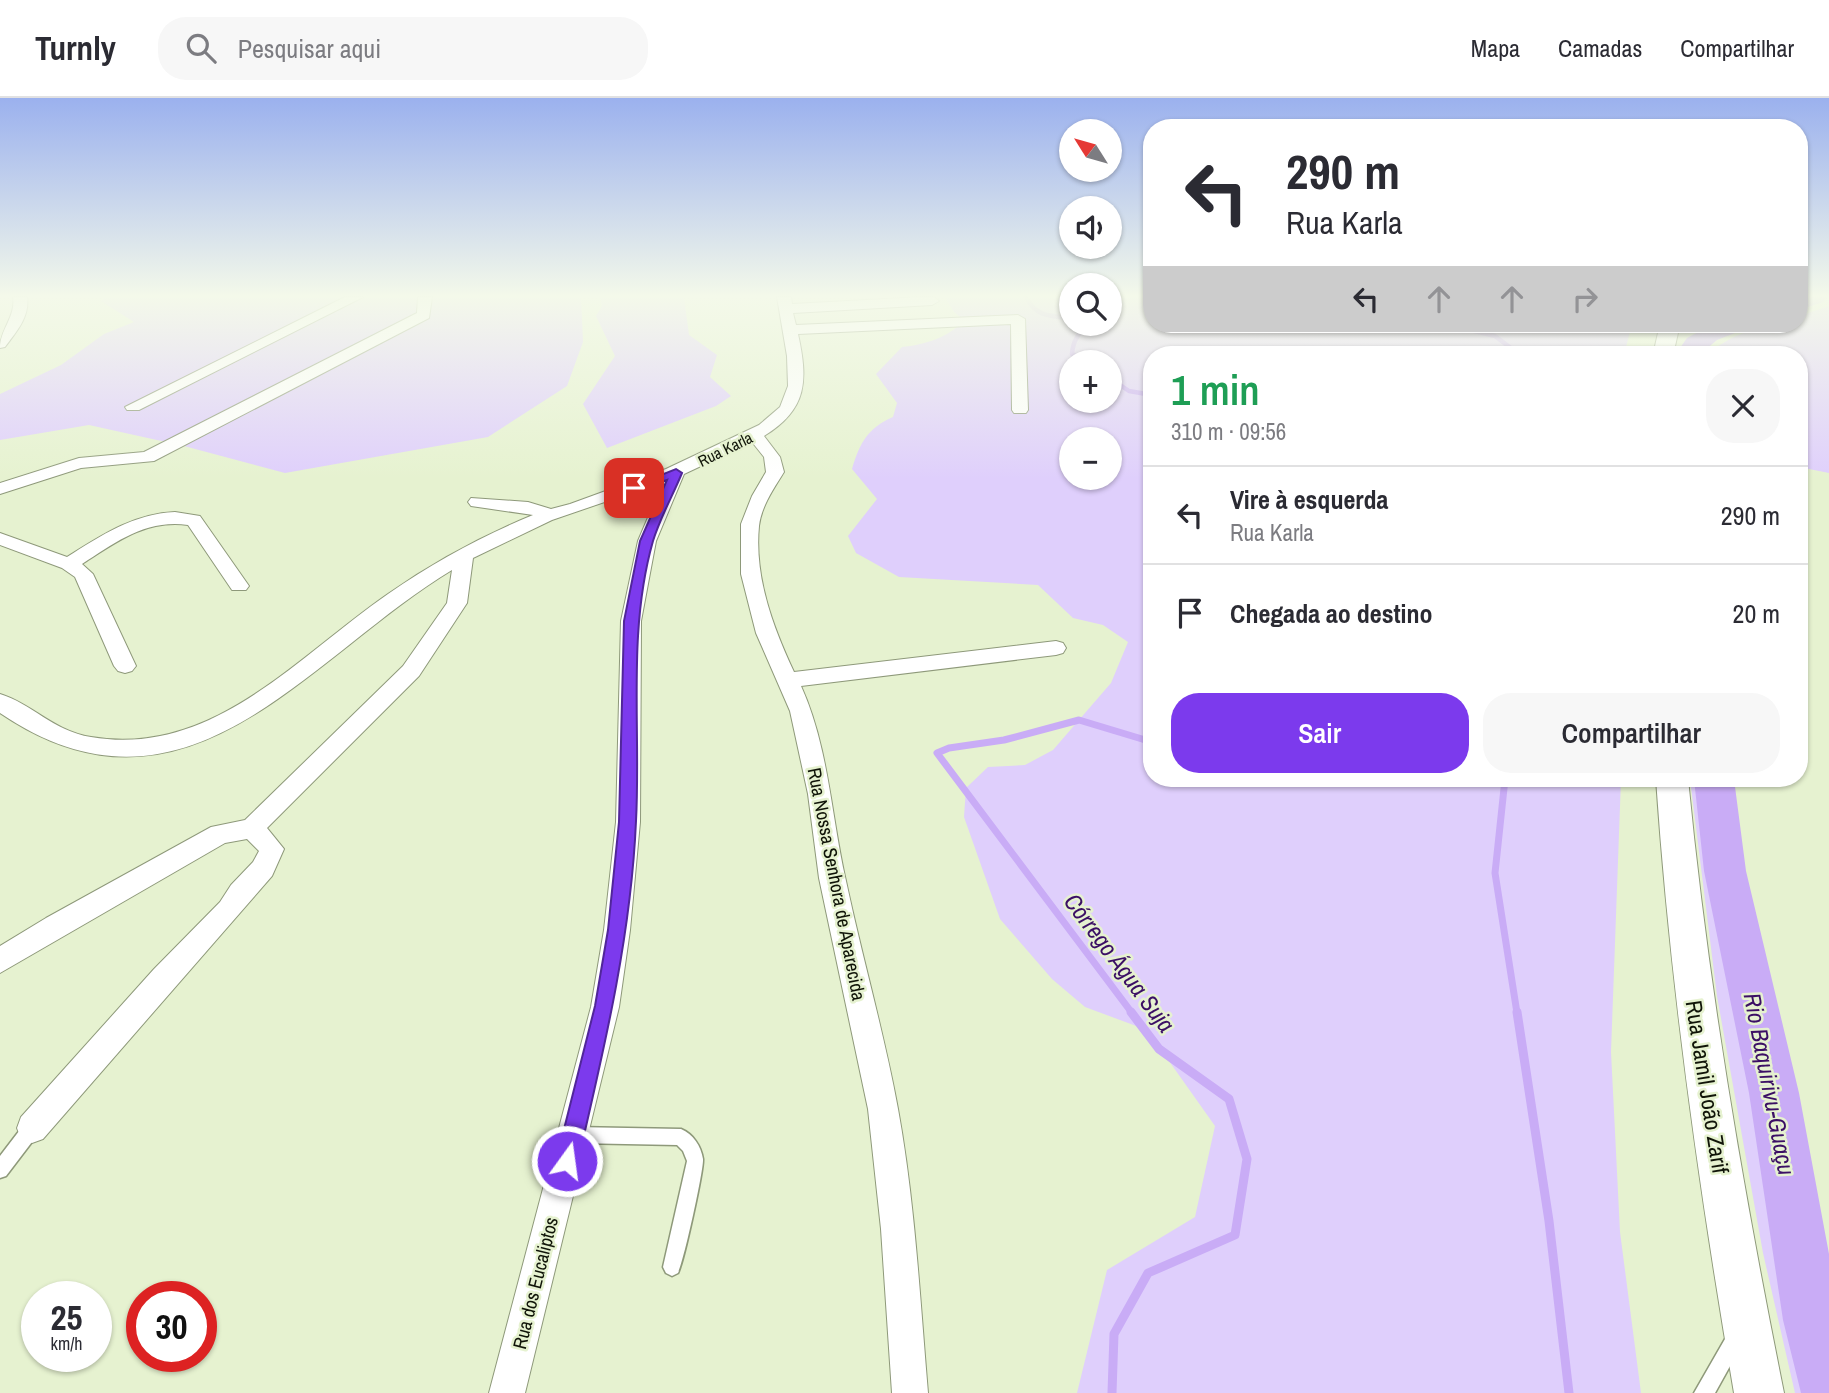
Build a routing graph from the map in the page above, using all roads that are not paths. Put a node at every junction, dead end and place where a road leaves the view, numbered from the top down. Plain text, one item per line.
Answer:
1 (235, 357) edge
2 (342, 357) edge
3 (793, 357) edge
4 (1019, 357) edge
5 (133, 407) dead end
6 (1020, 410) dead end
7 (755, 435) junction
8 (676, 473) junction
9 (0, 489) edge
10 (477, 502) dead end
11 (549, 514) junction
12 (0, 539) edge
13 (464, 557) junction
14 (69, 564) junction
15 (239, 586) dead end
16 (1056, 648) dead end
17 (125, 666) dead end
18 (788, 680) junction
19 (0, 702) edge
20 (1673, 787) edge
21 (252, 828) junction
22 (0, 961) edge
23 (32, 1128) joint
24 (573, 1135) junction
25 (0, 1170) edge
26 (672, 1267) dead end
27 (1746, 1324) junction
28 (507, 1393) edge
29 (910, 1393) edge
30 (1704, 1393) edge
31 (1759, 1393) edge

1 - 5 street
2 - 9 street
3 - 7 street, Rua Karla
4 - 6 street
7 - 8 street, Rua Karla
7 - 18 street, Rua Nossa Senhora de Aparecida
8 - 11 street, Rua Karla
8 - 24 street, Rua dos Eucaliptos
10 - 11 street
11 - 13 street
12 - 14 street
13 - 19 street
13 - 21 street
14 - 15 street
14 - 17 street
16 - 18 street
18 - 29 street, Rua Nossa Senhora de Aparecida
20 - 27 main road, Rua Jamil João Zarif
21 - 22 street
21 - 23 street
23 - 25 lane
24 - 26 lane
24 - 28 street, Rua dos Eucaliptos
27 - 30 lane
27 - 31 main road, Rua Jamil João Zarif

